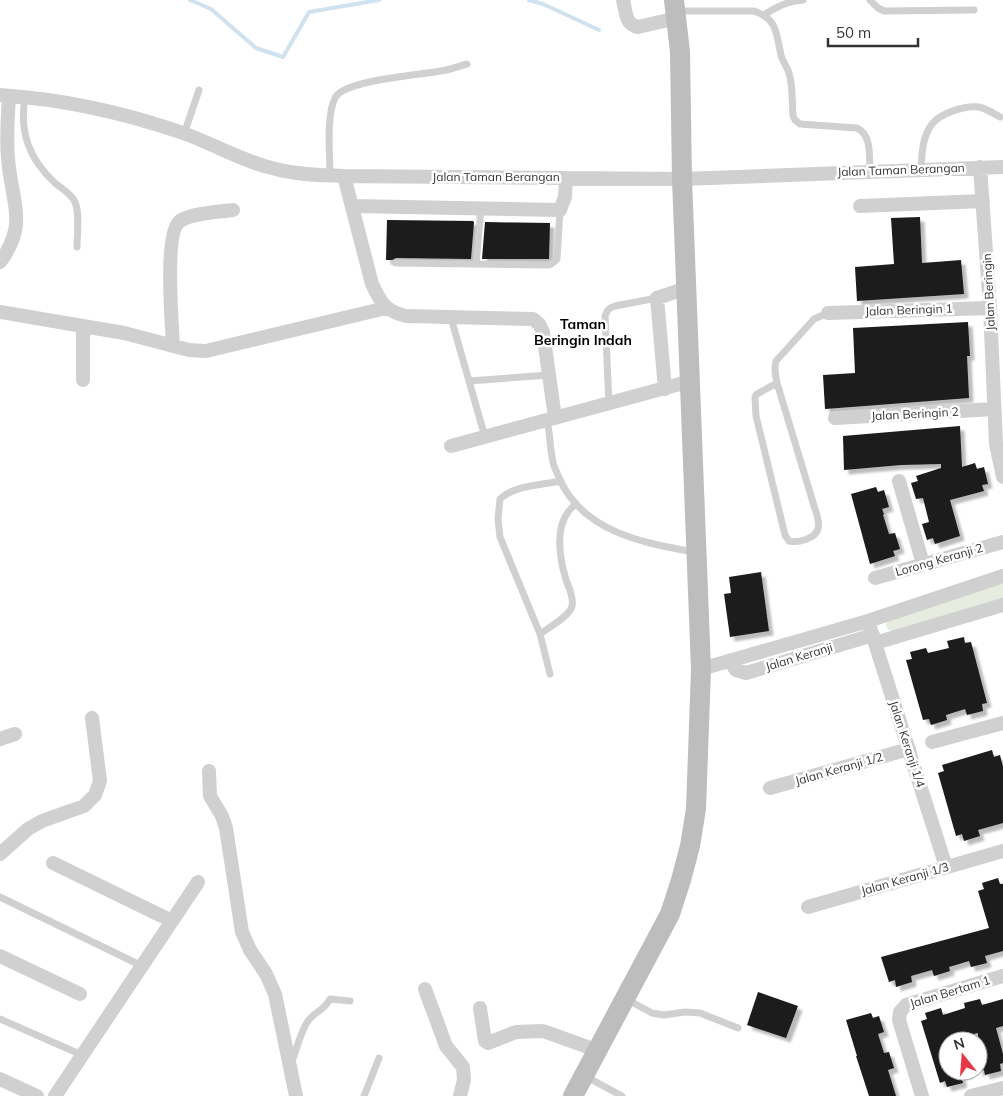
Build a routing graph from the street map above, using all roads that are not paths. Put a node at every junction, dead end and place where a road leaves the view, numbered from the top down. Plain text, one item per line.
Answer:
1 (623, 0) edge
2 (803, 0) edge
3 (870, 0) edge
4 (676, 10) edge
5 (974, 10) dead end
6 (764, 15) junction
7 (467, 64) dead end
8 (199, 90) dead end
9 (5, 96) edge
10 (25, 97) junction
11 (1000, 118) dead end
12 (184, 134) junction
13 (980, 167) junction
14 (1003, 167) edge
15 (921, 169) junction
16 (870, 171) junction
17 (330, 175) junction
18 (344, 176) junction
19 (566, 178) junction
20 (682, 179) junction
21 (983, 201) junction
22 (352, 206) junction
23 (860, 206) dead end
24 (481, 208) junction
25 (233, 210) dead end
26 (560, 210) junction
27 (78, 248) dead end
28 (0, 262) edge
29 (396, 263) dead end
30 (476, 264) junction
31 (687, 288) junction
32 (657, 298) junction
33 (386, 308) junction
34 (990, 308) junction
35 (0, 312) edge
36 (828, 313) joint
37 (451, 318) junction
38 (83, 327) junction
39 (173, 346) junction
40 (549, 375) junction
41 (83, 380) dead end
42 (691, 381) junction
43 (469, 382) junction
44 (777, 383) junction
45 (664, 388) junction
46 (609, 404) junction
47 (994, 410) junction
48 (835, 418) dead end
49 (551, 419) junction
50 (484, 437) junction
51 (451, 446) dead end
52 (1003, 477) edge
53 (561, 481) junction
54 (898, 481) dead end
55 (576, 504) junction
56 (1003, 542) edge
57 (697, 552) junction
58 (923, 564) junction
59 (1003, 576) edge
60 (874, 578) dead end
61 (1003, 605) edge
62 (868, 620) junction
63 (540, 634) junction
64 (874, 639) junction
65 (730, 661) junction
66 (701, 670) junction
67 (550, 674) dead end
68 (92, 718) dead end
69 (1003, 723) edge
70 (15, 734) dead end
71 (0, 739) edge
72 (932, 742) dead end
73 (909, 749) junction
74 (209, 770) dead end
75 (770, 788) dead end
76 (1003, 851) edge
77 (0, 854) edge
78 (53, 863) dead end
79 (946, 867) junction
80 (198, 882) dead end
81 (0, 897) edge
82 (808, 907) dead end
83 (172, 920) junction
84 (0, 956) edge
85 (142, 966) junction
86 (1003, 976) edge
87 (425, 989) dead end
88 (80, 994) dead end
89 (625, 999) junction
90 (350, 1002) dead end
91 (480, 1008) dead end
92 (0, 1019) edge
93 (738, 1028) dead end
94 (599, 1051) junction
95 (82, 1055) junction
96 (379, 1058) dead end
97 (290, 1067) junction
98 (584, 1076) junction
99 (0, 1079) edge
100 (1003, 1088) edge
101 (38, 1096) edge
102 (56, 1096) edge
103 (296, 1096) edge
104 (364, 1096) edge
105 (460, 1096) edge
106 (574, 1096) edge
107 (622, 1096) edge
108 (922, 1096) edge
109 (971, 1096) edge

1 - 4 street
2 - 6 lane
3 - 5 lane
4 - 6 lane
4 - 20 street
6 - 16 lane
7 - 17 lane
8 - 12 lane
9 - 10 street, Jalan Taman Berangan
9 - 28 street
10 - 12 street, Jalan Taman Berangan
10 - 27 lane
11 - 15 lane
12 - 17 street, Jalan Taman Berangan
13 - 14 street, Jalan Taman Berangan
13 - 15 street, Jalan Taman Berangan
13 - 21 street, Jalan Beringin
15 - 16 street, Jalan Taman Berangan
16 - 20 street, Jalan Taman Berangan
17 - 18 street, Jalan Taman Berangan
18 - 19 street, Jalan Taman Berangan
18 - 22 street
19 - 20 street, Jalan Taman Berangan
19 - 26 street
20 - 31 street
21 - 23 street
21 - 34 street, Jalan Beringin
22 - 24 street
22 - 33 street
24 - 26 street
24 - 30 lane
25 - 39 street
26 - 30 lane
29 - 30 lane
31 - 32 street
31 - 42 street
32 - 45 street
32 - 46 lane
33 - 37 street
33 - 39 street
34 - 36 street, Jalan Beringin 1
34 - 47 street, Jalan Beringin
35 - 38 street
36 - 44 lane
37 - 40 street
37 - 43 lane
38 - 39 street
38 - 41 street
40 - 43 lane
40 - 49 street
42 - 45 street
42 - 57 street
43 - 50 lane
44 - 44 lane
45 - 46 street
46 - 49 street
47 - 48 street, Jalan Beringin 2
47 - 52 street, Jalan Beringin
49 - 50 street
49 - 53 lane
50 - 51 street
53 - 55 lane
53 - 63 lane
54 - 58 street
55 - 57 lane
55 - 63 lane
56 - 58 street, Lorong Keranji 2
57 - 66 street
58 - 60 street, Lorong Keranji 2
59 - 62 street
61 - 64 street, Jalan Keranji
62 - 64 street, Jalan Keranji 1/4
62 - 65 street
63 - 67 lane
64 - 65 street, Jalan Keranji
64 - 73 street, Jalan Keranji 1/4
65 - 66 street
66 - 89 street
68 - 77 street
69 - 72 street
70 - 71 street
73 - 75 street, Jalan Keranji 1/2
73 - 79 street, Jalan Keranji 1/4
74 - 97 street
76 - 79 street, Jalan Keranji 1/3
78 - 83 street
79 - 82 street, Jalan Keranji 1/3
80 - 83 street
81 - 85 lane
83 - 85 street
84 - 88 street
85 - 95 street
86 - 108 street, Jalan Bertam 1
87 - 105 street
89 - 93 lane
89 - 94 street
90 - 97 lane
91 - 94 street
92 - 95 lane
94 - 98 street
95 - 102 street
96 - 104 lane
97 - 103 street
98 - 106 street
98 - 107 lane
99 - 101 street
100 - 109 street

